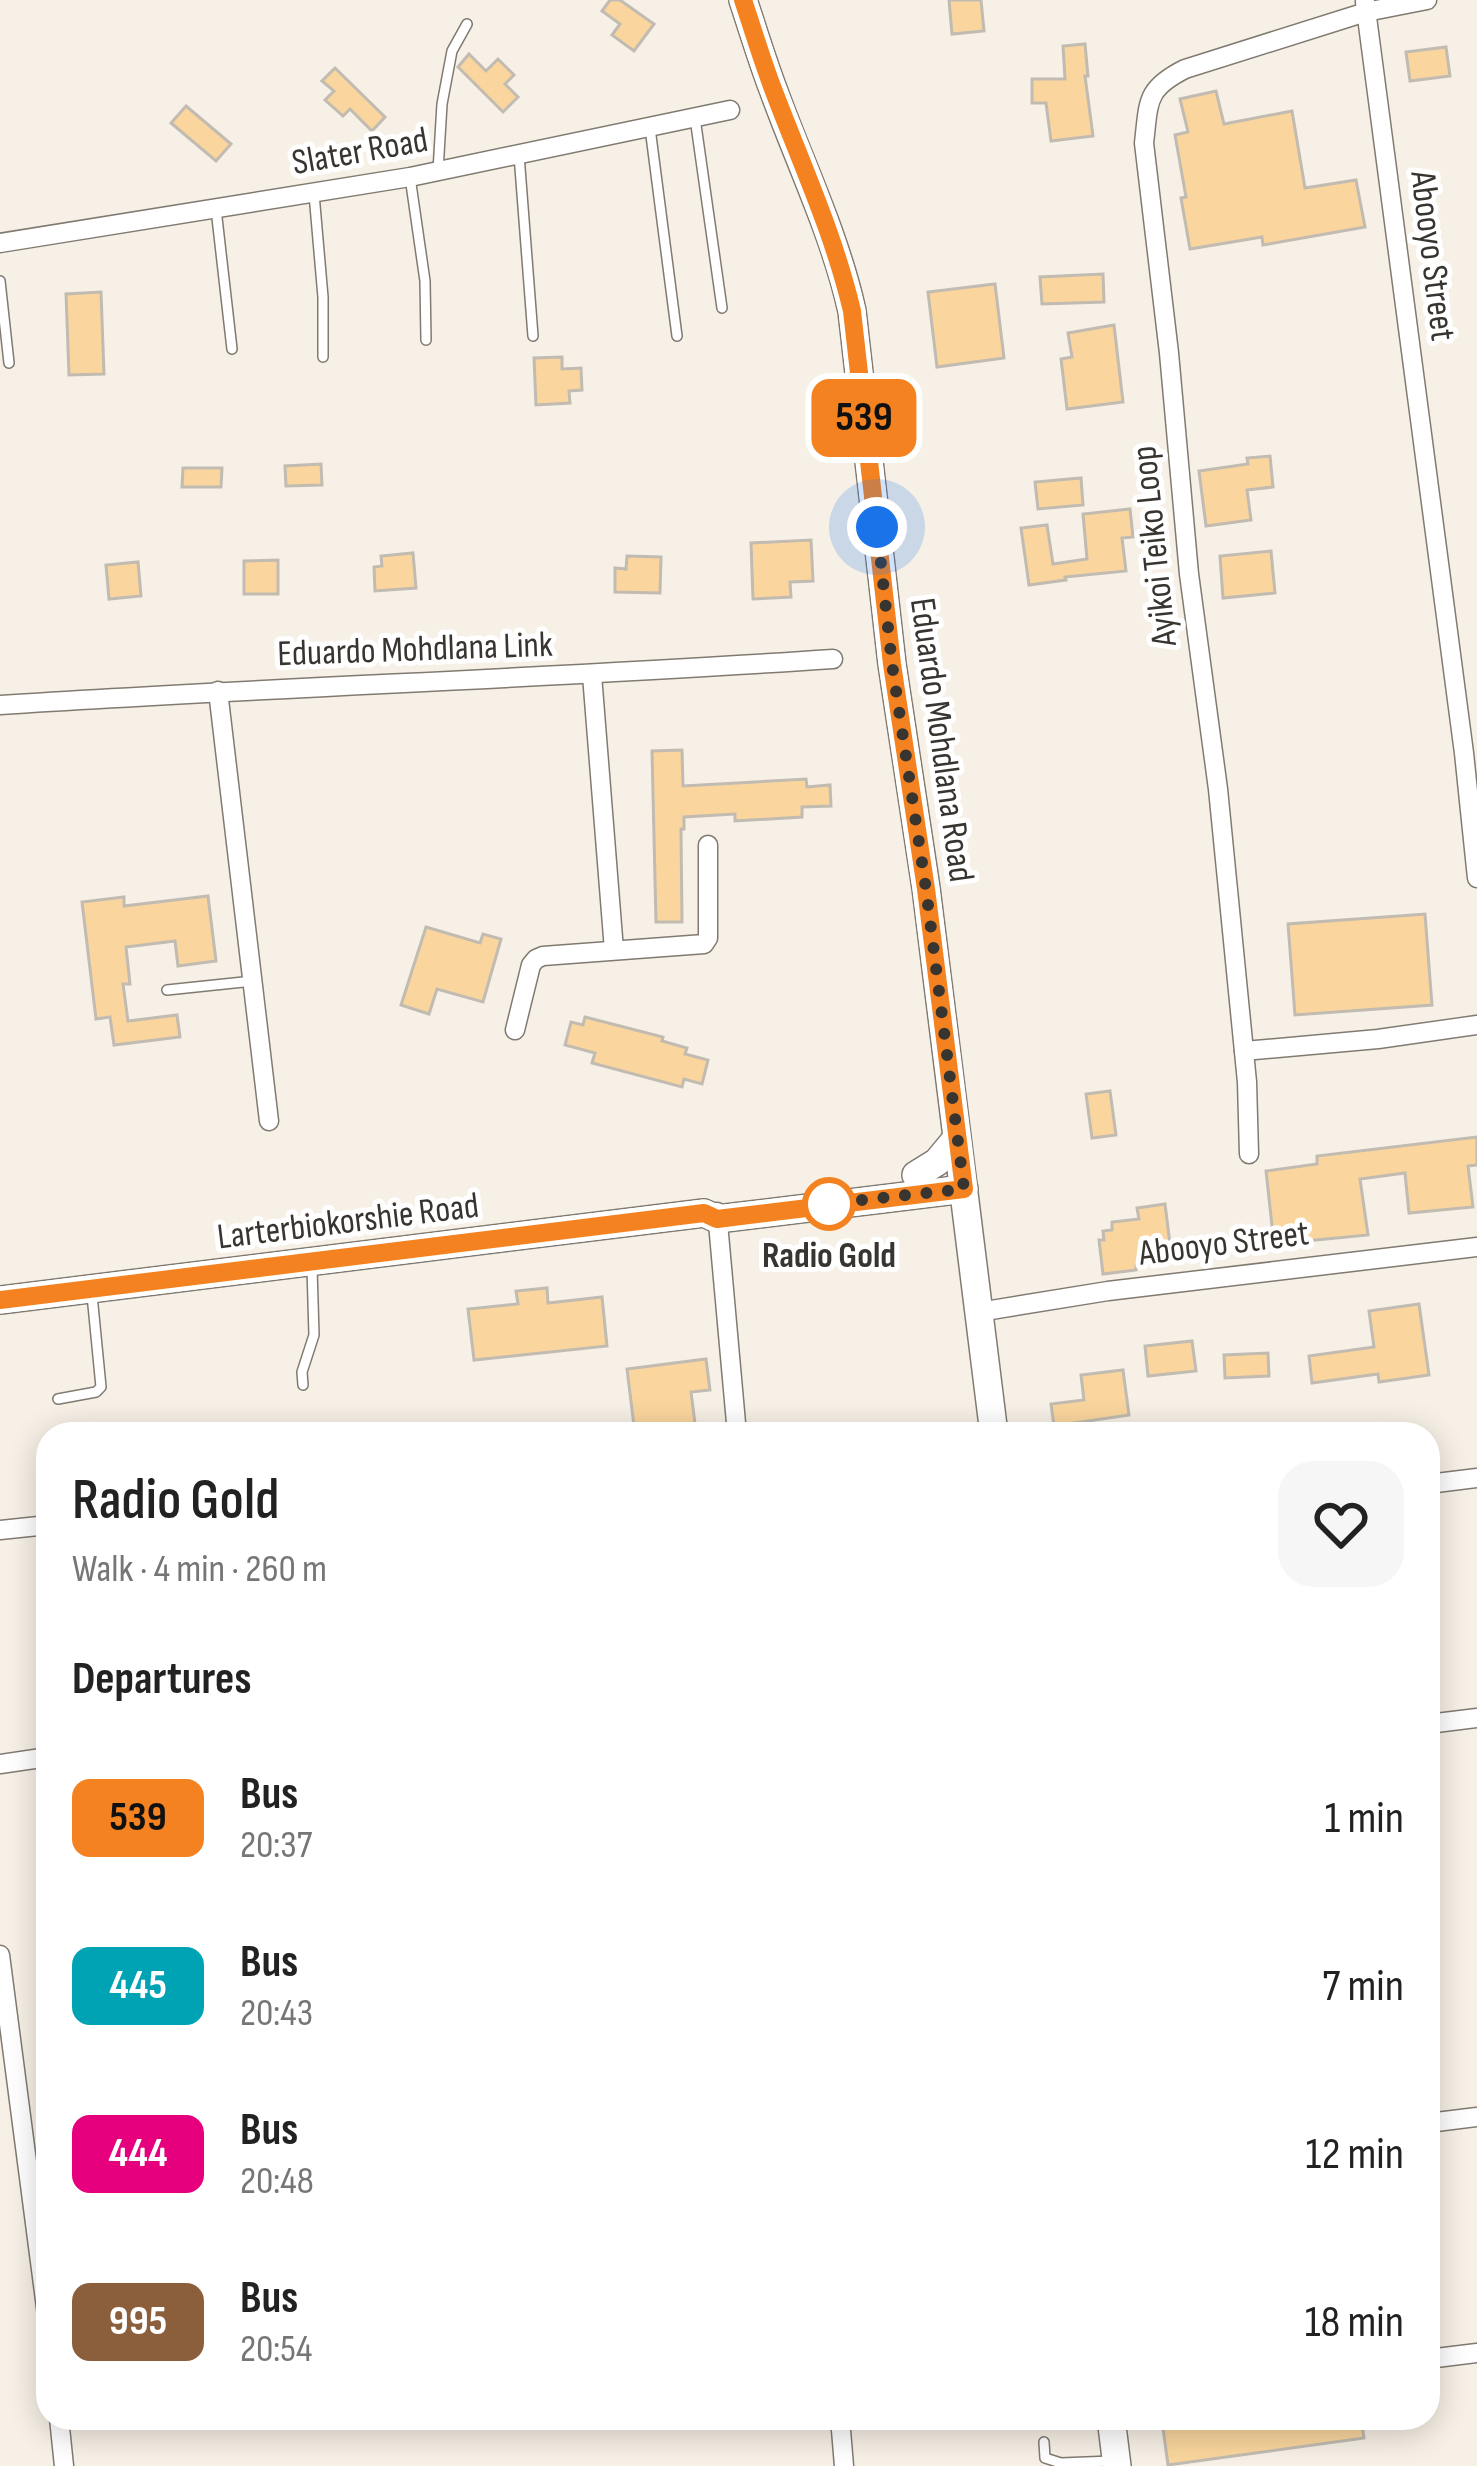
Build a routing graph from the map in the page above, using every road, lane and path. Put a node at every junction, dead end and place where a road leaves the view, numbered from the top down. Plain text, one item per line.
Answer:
1 (742, 0) edge
2 (1427, 0) edge
3 (1366, 6) edge
4 (467, 24) dead end
5 (730, 110) dead end
6 (694, 118) junction
7 (650, 128) junction
8 (520, 154) junction
9 (439, 171) junction
10 (410, 177) junction
11 (314, 194) junction
12 (216, 209) junction
13 (0, 243) edge
14 (0, 281) edge
15 (722, 308) dead end
16 (533, 336) dead end
17 (676, 336) dead end
18 (426, 340) dead end
19 (232, 349) dead end
20 (323, 356) dead end
21 (9, 363) dead end
22 (833, 659) dead end
23 (592, 675) junction
24 (218, 691) junction
25 (0, 705) edge
26 (708, 845) dead end
27 (1477, 878) edge
28 (614, 950) junction
29 (253, 981) junction
30 (167, 990) dead end
31 (1477, 1025) edge
32 (514, 1030) dead end
33 (1244, 1051) junction
34 (269, 1121) dead end
35 (957, 1138) junction
36 (1249, 1154) dead end
37 (916, 1175) junction
38 (963, 1179) junction
39 (893, 1197) junction
40 (712, 1212) junction
41 (971, 1240) junction
42 (1477, 1247) edge
43 (312, 1263) junction
44 (92, 1290) junction
45 (0, 1300) edge
46 (979, 1312) junction
47 (303, 1385) dead end
48 (58, 1399) dead end
49 (736, 1422) edge
50 (993, 1422) edge
51 (1477, 1478) edge
52 (1440, 1483) edge
53 (36, 1526) edge
54 (0, 1530) edge
55 (1477, 1718) edge
56 (1440, 1723) edge
57 (36, 1759) edge
58 (0, 1764) edge
59 (0, 1955) edge
60 (1477, 2117) edge
61 (1440, 2121) edge
62 (36, 2231) edge
63 (1477, 2353) edge
64 (1440, 2358) edge
65 (60, 2430) edge
66 (841, 2430) edge
67 (1112, 2430) edge
68 (1044, 2442) dead end
69 (1116, 2463) edge
70 (64, 2466) edge
71 (844, 2466) edge

1 - 35 main road, Eduardo Mohdlana Road
2 - 3 street, Ayikoi Teiko Loop
3 - 27 street, Abooyo Street
3 - 33 street, Ayikoi Teiko Loop
4 - 9 lane
5 - 6 street, Slater Road
6 - 7 street, Slater Road
6 - 15 lane
7 - 8 street, Slater Road
7 - 17 lane
8 - 9 street, Slater Road
8 - 16 lane
9 - 10 street, Slater Road
10 - 11 street, Slater Road
10 - 18 lane
11 - 12 street, Slater Road
11 - 20 lane
12 - 13 street, Slater Road
12 - 19 lane
14 - 21 lane
22 - 23 street, Eduardo Mohdlana Link
23 - 24 street, Eduardo Mohdlana Link
23 - 28 street
24 - 25 street, Eduardo Mohdlana Link
24 - 29 street
26 - 28 street
28 - 32 street
29 - 30 lane
29 - 34 street
31 - 33 street
33 - 36 street
35 - 37 main road
35 - 38 main road, Eduardo Mohdlana Road
37 - 38 main road, Larterbiokorshie Road
37 - 40 main road, Larterbiokorshie Road
38 - 39 main road, Larterbiokorshie Road
38 - 41 main road, Eduardo Mohdlana Road
39 - 40 main road, Larterbiokorshie Road
39 - 41 main road
40 - 43 main road, Larterbiokorshie Road
40 - 49 street
41 - 46 main road, Eduardo Mohdlana Road
42 - 46 street, Abooyo Street
43 - 44 main road, Larterbiokorshie Road
43 - 47 lane
44 - 45 main road, Larterbiokorshie Road
44 - 48 lane
46 - 50 main road, Eduardo Mohdlana Road
51 - 52 street
53 - 54 street
55 - 56 street
57 - 58 street
59 - 62 street
60 - 61 street
63 - 64 street
65 - 70 street
66 - 71 street
67 - 69 main road
68 - 69 lane

